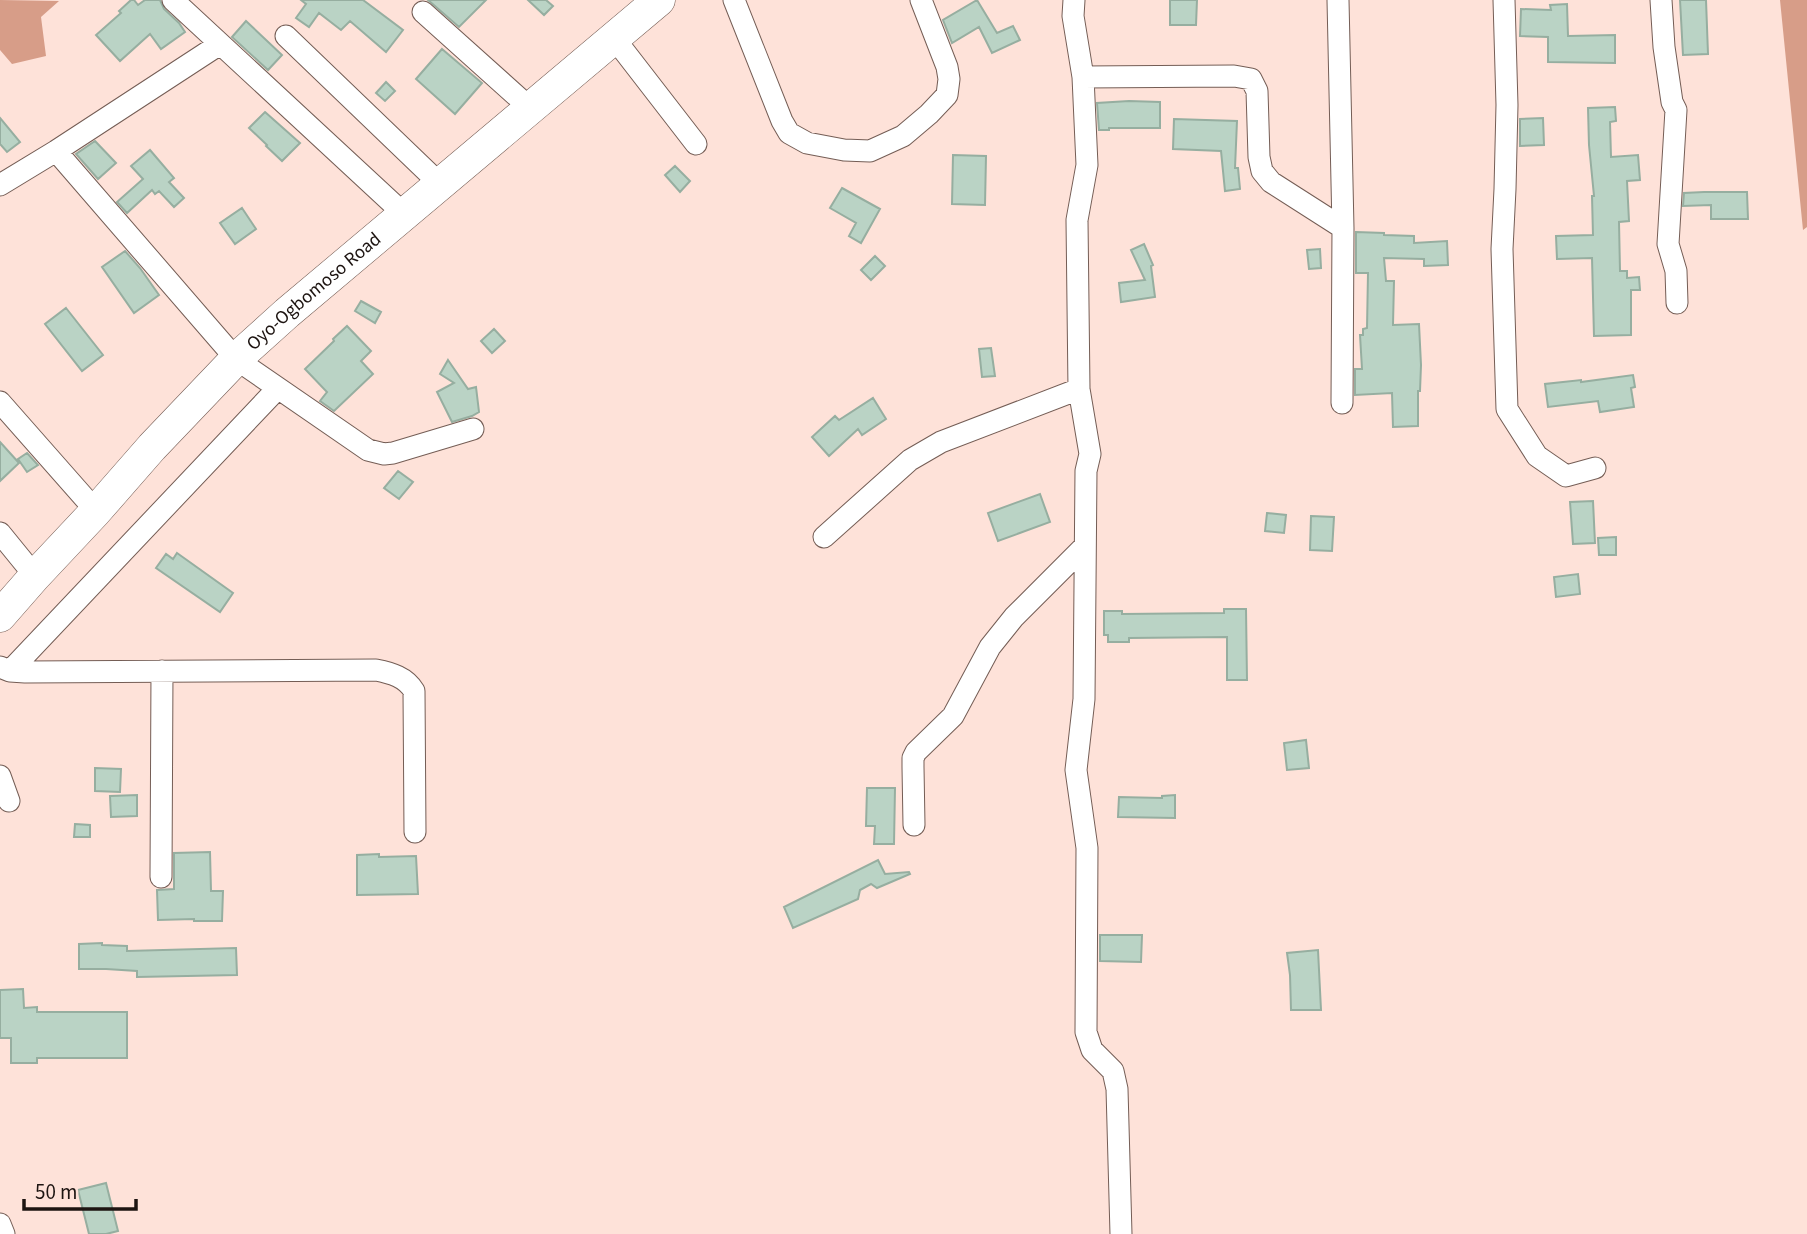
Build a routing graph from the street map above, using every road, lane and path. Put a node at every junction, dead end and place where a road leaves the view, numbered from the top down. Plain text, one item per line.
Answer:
1 (173, 0) edge
2 (734, 0) edge
3 (921, 0) edge
4 (1073, 0) edge
5 (1338, 0) edge
6 (1504, 0) edge
7 (1661, 0) edge
8 (652, 2) edge
9 (423, 12) dead end
10 (286, 36) dead end
11 (614, 37) junction
12 (220, 44) junction
13 (1083, 77) junction
14 (530, 108) junction
15 (696, 144) dead end
16 (55, 151) junction
17 (0, 184) edge
18 (440, 184) junction
19 (404, 214) junction
20 (1343, 228) junction
21 (1676, 303) dead end
22 (236, 359) junction
23 (278, 388) junction
24 (1079, 389) junction
25 (0, 402) edge
26 (1342, 403) dead end
27 (473, 429) dead end
28 (1595, 468) dead end
29 (96, 511) junction
30 (0, 533) edge
31 (824, 537) dead end
32 (1085, 546) junction
33 (35, 576) junction
34 (0, 617) edge
35 (5, 669) edge
36 (162, 671) junction
37 (0, 776) edge
38 (9, 801) dead end
39 (914, 825) dead end
40 (415, 832) dead end
41 (161, 877) dead end
42 (0, 1224) edge
43 (4, 1234) edge
44 (1121, 1234) edge

1 - 12 street
2 - 3 street
4 - 13 street
5 - 20 street
6 - 28 street
7 - 21 street
8 - 11 highway, Oyo-Ogbomoso Road
9 - 14 street
10 - 18 street
11 - 14 highway, Oyo-Ogbomoso Road
11 - 15 street
12 - 16 street
12 - 19 street
13 - 20 street
13 - 24 street
14 - 18 highway, Oyo-Ogbomoso Road
16 - 17 street
16 - 22 street
18 - 19 highway, Oyo-Ogbomoso Road
19 - 22 highway, Oyo-Ogbomoso Road
20 - 26 street
22 - 23 street
22 - 29 highway, Oyo-Ogbomoso Road
23 - 27 street
23 - 35 street
24 - 31 street
24 - 32 street
25 - 29 street
29 - 33 highway, Oyo-Ogbomoso Road
30 - 33 street
32 - 39 street
32 - 44 street
33 - 34 highway, Oyo-Ogbomoso Road
35 - 36 street
36 - 40 street
36 - 41 street
37 - 38 street
42 - 43 street

